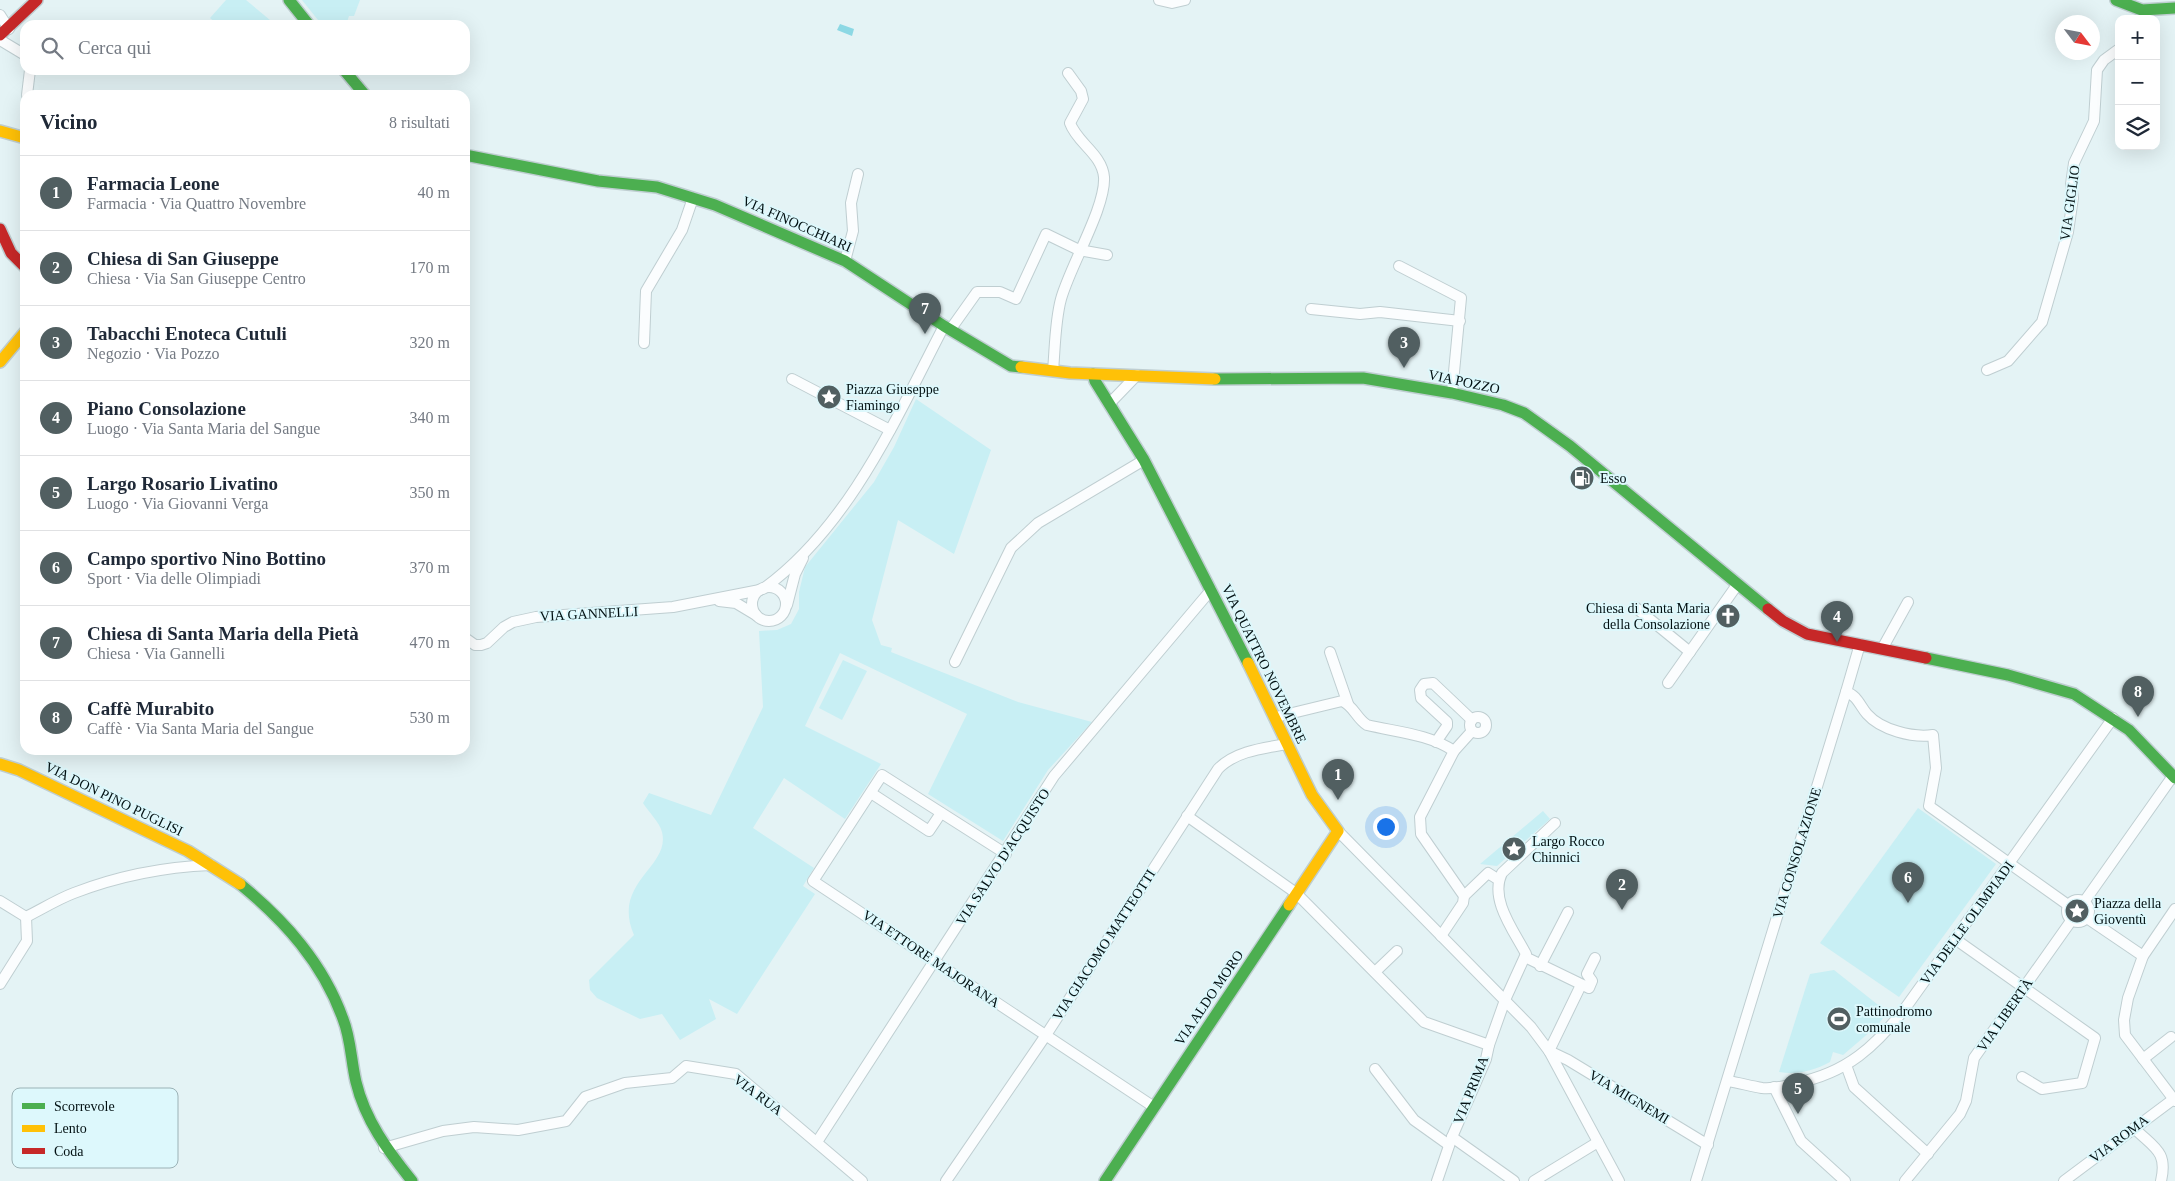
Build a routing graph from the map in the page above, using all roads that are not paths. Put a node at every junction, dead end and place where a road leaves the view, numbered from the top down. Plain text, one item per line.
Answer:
1 (37, 0) edge
2 (290, 0) edge
3 (1159, 0) edge
4 (1185, 0) edge
5 (2116, 0) edge
6 (2175, 8) edge
7 (2142, 14) edge
8 (0, 15) edge
9 (305, 20) edge
10 (4, 32) edge
11 (0, 40) edge
12 (2115, 52) edge
13 (20, 53) edge
14 (1068, 73) dead end
15 (29, 75) edge
16 (345, 75) edge
17 (347, 75) edge
18 (28, 90) edge
19 (349, 90) edge
20 (361, 90) edge
21 (0, 131) edge
22 (20, 137) edge
23 (470, 156) edge
24 (858, 174) dead end
25 (693, 198) junction
26 (0, 229) edge
27 (1079, 250) junction
28 (1107, 255) dead end
29 (845, 260) junction
30 (20, 262) edge
31 (1398, 266) dead end
32 (1311, 309) dead end
33 (1460, 321) junction
34 (947, 328) junction
35 (20, 338) edge
36 (644, 343) dead end
37 (0, 362) edge
38 (1987, 370) dead end
39 (1053, 371) junction
40 (1093, 374) junction
41 (1137, 376) junction
42 (792, 379) dead end
43 (1452, 393) junction
44 (1110, 403) junction
45 (890, 430) junction
46 (1144, 460) junction
47 (814, 540) junction
48 (1736, 585) junction
49 (761, 589) junction
50 (1211, 590) junction
51 (706, 602) junction
52 (1908, 602) dead end
53 (1634, 607) dead end
54 (785, 610) junction
55 (758, 616) junction
56 (470, 642) edge
57 (1860, 644) junction
58 (1882, 649) junction
59 (1330, 652) dead end
60 (1690, 652) junction
61 (955, 662) dead end
62 (1668, 683) dead end
63 (1846, 692) junction
64 (1348, 704) junction
65 (1276, 718) junction
66 (2113, 718) junction
67 (1472, 720) junction
68 (1472, 731) junction
69 (1436, 742) junction
70 (1287, 744) junction
71 (1454, 751) junction
72 (0, 764) edge
73 (2174, 777) edge
74 (871, 793) junction
75 (941, 813) junction
76 (1187, 816) junction
77 (1555, 823) dead end
78 (1338, 831) junction
79 (1006, 854) junction
80 (2010, 864) junction
81 (214, 865) junction
82 (1499, 880) junction
83 (1296, 893) junction
84 (1464, 896) junction
85 (2087, 899) junction
86 (0, 901) edge
87 (2065, 902) junction
88 (2175, 909) edge
89 (1568, 912) dead end
90 (26, 917) junction
91 (2090, 920) junction
92 (2069, 924) junction
93 (1441, 936) junction
94 (1955, 939) junction
95 (1397, 951) dead end
96 (2142, 956) junction
97 (1525, 957) junction
98 (1595, 958) dead end
99 (935, 962) junction
100 (1540, 966) junction
101 (1375, 972) junction
102 (0, 984) edge
103 (1581, 985) junction
104 (2024, 988) junction
105 (1505, 1000) junction
106 (1046, 1035) junction
107 (2171, 1037) dead end
108 (1489, 1044) junction
109 (1549, 1051) junction
110 (2143, 1059) junction
111 (1846, 1065) junction
112 (1375, 1069) dead end
113 (2022, 1076) dead end
114 (1728, 1081) junction
115 (1774, 1087) junction
116 (2175, 1099) edge
117 (1154, 1107) junction
118 (2134, 1128) junction
119 (1450, 1141) junction
120 (818, 1142) junction
121 (1598, 1142) junction
122 (1708, 1145) junction
123 (384, 1148) junction
124 (1928, 1154) junction
125 (412, 1181) edge
126 (862, 1181) edge
127 (946, 1181) edge
128 (1105, 1181) edge
129 (1437, 1181) edge
130 (1514, 1181) edge
131 (1534, 1181) edge
132 (1619, 1181) edge
133 (1696, 1181) edge
134 (1845, 1181) edge
135 (1905, 1181) edge
136 (2064, 1181) edge
137 (2160, 1181) edge

1 - 10 street
2 - 9 street
3 - 4 street
5 - 7 street
6 - 7 street
8 - 10 street
11 - 13 street
12 - 38 street, VIA GIGLIO
14 - 27 street
15 - 18 street
16 - 19 street
17 - 20 street
21 - 22 street
23 - 25 street, VIA FINOCCHIARI
24 - 29 street
25 - 29 street, VIA FINOCCHIARI
25 - 36 street
26 - 30 street
27 - 28 street
27 - 34 street, VIA GANNELLI
27 - 39 street
29 - 34 street, VIA FINOCCHIARI
31 - 33 street
32 - 33 street
33 - 43 street
34 - 39 street, VIA FINOCCHIARI
34 - 45 street, VIA GANNELLI
35 - 37 street
39 - 40 street, VIA FINOCCHIARI
40 - 41 street, VIA POZZO
40 - 44 street, VIA QUATTRO NOVEMBRE
41 - 43 street, VIA POZZO
41 - 44 street
42 - 45 street
43 - 48 street, VIA POZZO
44 - 46 street, VIA QUATTRO NOVEMBRE
45 - 47 street, VIA GANNELLI
46 - 50 street, VIA QUATTRO NOVEMBRE
46 - 61 street
47 - 49 street, VIA GANNELLI
47 - 54 street, VIA GANNELLI
48 - 57 street, VIA POZZO
48 - 60 street
49 - 51 street, VIA GANNELLI
49 - 54 street
49 - 55 street
50 - 65 street, VIA QUATTRO NOVEMBRE
50 - 79 street, VIA SALVO D'ACQUISTO
51 - 55 street, VIA GANNELLI
51 - 56 street, VIA GANNELLI
52 - 58 street
53 - 60 street
54 - 55 street
57 - 58 street, VIA POZZO
57 - 63 street, VIA CONSOLAZIONE
58 - 66 street, VIA POZZO
59 - 64 street
60 - 62 street
63 - 80 street
63 - 114 street, VIA CONSOLAZIONE
64 - 65 street
64 - 69 street
65 - 70 street, VIA QUATTRO NOVEMBRE
66 - 73 street, VIA POZZO
66 - 80 street, VIA DELLE OLIMPIADI
67 - 68 street
67 - 68 street
67 - 69 street
68 - 71 street
69 - 71 street
70 - 76 street, VIA GIACOMO MATTEOTTI
70 - 78 street, VIA QUATTRO NOVEMBRE
71 - 84 street
72 - 81 street, VIA DON PINO PUGLISI
73 - 85 street
74 - 75 street, VIA ETTORE MAJORANA
74 - 75 street
74 - 99 street, VIA ETTORE MAJORANA
75 - 79 street
76 - 83 street
76 - 106 street, VIA GIACOMO MATTEOTTI
77 - 82 street
78 - 83 street, VIA ALDO MORO
78 - 93 street, VIA QUATTRO NOVEMBRE
79 - 99 street, VIA SALVO D'ACQUISTO
80 - 87 street
80 - 94 street, VIA DELLE OLIMPIADI
81 - 90 street
81 - 123 street, VIA DON PINO PUGLISI
82 - 84 street
82 - 97 street
83 - 101 street
83 - 117 street, VIA ALDO MORO
84 - 93 street
85 - 87 street
85 - 91 street
86 - 90 street
87 - 92 street
88 - 96 street
89 - 100 street
90 - 102 street
91 - 92 street
91 - 96 street
92 - 104 street, VIA LIBERTÀ
93 - 105 street, VIA QUATTRO NOVEMBRE
94 - 104 street
94 - 111 street, VIA DELLE OLIMPIADI
95 - 101 street
96 - 110 street
97 - 100 street
97 - 105 street, VIA PRIMA
98 - 103 street
99 - 106 street, VIA ETTORE MAJORANA
99 - 120 street, VIA SALVO D'ACQUISTO
100 - 103 street
101 - 108 street
103 - 109 street
104 - 113 street
104 - 124 street, VIA LIBERTÀ
105 - 108 street, VIA PRIMA
105 - 109 street, VIA QUATTRO NOVEMBRE
106 - 117 street, VIA ETTORE MAJORANA
106 - 127 street, VIA GIACOMO MATTEOTTI
107 - 110 street
108 - 119 street, VIA PRIMA
109 - 121 street, VIA QUATTRO NOVEMBRE
109 - 122 street, VIA MIGNEMI
110 - 116 street
111 - 115 street, VIA DELLE OLIMPIADI
111 - 124 street
112 - 119 street
114 - 115 street, VIA DELLE OLIMPIADI
114 - 122 street, VIA CONSOLAZIONE
115 - 134 street
116 - 118 street, VIA ROMA
117 - 128 street, VIA ALDO MORO
118 - 136 street, VIA ROMA
118 - 137 street
119 - 129 street, VIA PRIMA
119 - 130 street
120 - 123 street, VIA RUA
120 - 126 street, VIA RUA
121 - 131 street
121 - 132 street, VIA QUATTRO NOVEMBRE
122 - 133 street, VIA CONSOLAZIONE
123 - 125 street, VIA DON PINO PUGLISI
124 - 135 street, VIA LIBERTÀ

